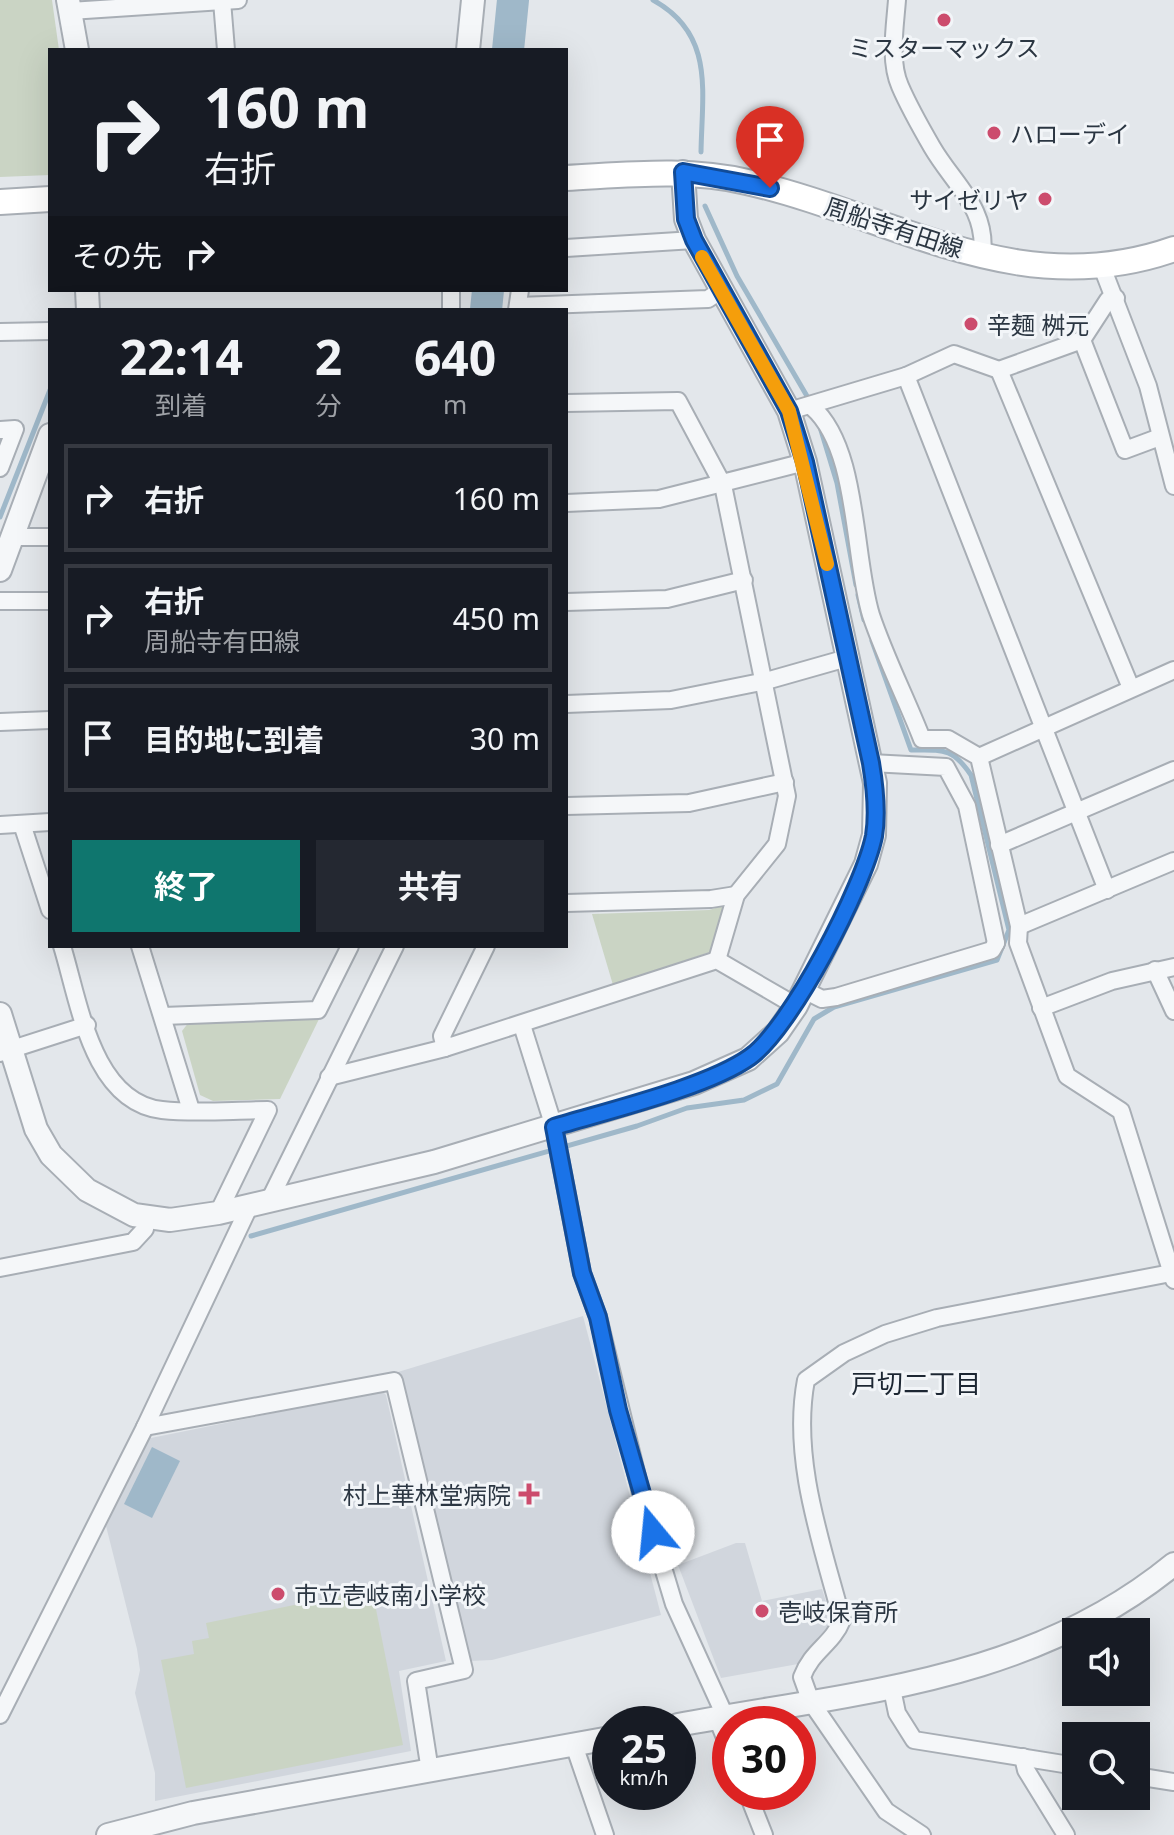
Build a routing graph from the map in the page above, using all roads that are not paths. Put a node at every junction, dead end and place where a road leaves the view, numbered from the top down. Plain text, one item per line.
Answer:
1 (238, 0) edge
2 (473, 0) edge
3 (897, 0) edge
4 (222, 1) edge
5 (69, 6) edge
6 (77, 48) edge
7 (226, 48) edge
8 (468, 48) edge
9 (683, 172) junction
10 (568, 178) edge
11 (48, 199) edge
12 (0, 202) edge
13 (694, 240) junction
14 (568, 248) edge
15 (1174, 249) edge
16 (982, 256) junction
17 (1102, 267) junction
18 (720, 291) junction
19 (1116, 298) junction
20 (518, 302) edge
21 (48, 331) edge
22 (0, 332) edge
23 (1082, 340) junction
24 (999, 370) junction
25 (906, 376) junction
26 (568, 403) edge
27 (801, 408) junction
28 (0, 430) edge
29 (1160, 437) junction
30 (48, 441) edge
31 (805, 462) junction
32 (0, 468) edge
33 (723, 485) junction
34 (1174, 486) edge
35 (568, 503) edge
36 (13, 537) junction
37 (48, 537) edge
38 (0, 570) edge
39 (744, 580) junction
40 (0, 601) edge
41 (48, 601) edge
42 (568, 602) edge
43 (847, 658) junction
44 (1174, 670) edge
45 (766, 681) junction
46 (1131, 688) junction
47 (568, 704) edge
48 (48, 720) edge
49 (0, 722) edge
50 (1045, 726) junction
51 (979, 757) junction
52 (871, 763) junction
53 (1174, 770) edge
54 (785, 782) junction
55 (568, 806) edge
56 (1077, 812) junction
57 (48, 822) edge
58 (22, 824) junction
59 (0, 825) edge
60 (999, 845) junction
61 (1174, 861) edge
62 (1107, 890) junction
63 (736, 895) junction
64 (568, 903) edge
65 (48, 904) edge
66 (1019, 926) junction
67 (1008, 943) junction
68 (63, 948) edge
69 (141, 948) edge
70 (349, 948) edge
71 (394, 948) edge
72 (485, 948) edge
73 (717, 960) junction
74 (1174, 967) edge
75 (1155, 970) junction
76 (800, 998) junction
77 (1041, 1008) junction
78 (1174, 1011) edge
79 (0, 1014) edge
80 (163, 1016) junction
81 (87, 1025) junction
82 (522, 1025) junction
83 (445, 1048) junction
84 (6, 1051) edge
85 (329, 1077) junction
86 (191, 1110) junction
87 (557, 1140) junction
88 (259, 1204) junction
89 (218, 1213) junction
90 (146, 1218) junction
91 (0, 1268) edge
92 (1173, 1276) edge
93 (145, 1427) junction
94 (1174, 1564) edge
95 (892, 1689) junction
96 (811, 1702) junction
97 (717, 1706) edge
98 (789, 1706) edge
99 (0, 1715) edge
100 (592, 1742) edge
101 (574, 1745) junction
102 (1023, 1757) junction
103 (1062, 1764) edge
104 (430, 1771) junction
105 (1150, 1778) edge
106 (1174, 1782) edge
107 (754, 1810) edge
108 (141, 1831) edge
109 (108, 1835) edge
110 (605, 1835) edge
111 (764, 1835) edge
112 (922, 1835) edge
113 (1066, 1835) edge

1 - 4 street
2 - 8 street
3 - 16 street
4 - 5 street
4 - 7 street
5 - 6 street
9 - 10 main road, 周船寺有田線
9 - 13 street
9 - 16 main road, 周船寺有田線
11 - 12 main road
13 - 14 street
13 - 18 street
15 - 17 main road, 周船寺有田線
16 - 17 main road, 周船寺有田線
17 - 19 street
18 - 20 street
18 - 27 street
19 - 23 street
19 - 29 street
21 - 22 street
23 - 24 street
23 - 29 street
24 - 25 street
24 - 46 street
25 - 27 street
25 - 50 street
26 - 33 street
27 - 31 street
27 - 51 street
28 - 32 street
29 - 34 street
30 - 36 street
31 - 33 street
31 - 43 street
33 - 35 street
33 - 39 street
36 - 37 street
36 - 38 street
39 - 42 street
39 - 45 street
40 - 41 street
43 - 45 street
43 - 52 street
44 - 46 street
45 - 47 street
45 - 54 street
46 - 50 street
48 - 49 street
50 - 51 street
50 - 56 street
51 - 60 street
52 - 67 street
52 - 76 street
53 - 56 street
54 - 55 street
54 - 63 street
56 - 60 street
56 - 62 street
57 - 58 street
58 - 59 street
58 - 65 street
60 - 66 street
61 - 62 street
62 - 66 street
63 - 64 street
63 - 73 street
66 - 67 street
67 - 76 street
67 - 77 street
68 - 81 street
69 - 80 street
70 - 80 street
71 - 85 street
72 - 83 street
73 - 76 street
73 - 82 street
74 - 75 street
75 - 77 street
75 - 78 street
76 - 87 street
77 - 92 street
79 - 84 street
80 - 86 street
81 - 84 street
81 - 86 street
82 - 83 street
82 - 87 street
83 - 85 street
84 - 90 street
85 - 88 street
86 - 89 street
87 - 88 street
87 - 97 street
88 - 89 street
88 - 93 street
89 - 90 street
90 - 91 street
92 - 96 street
93 - 99 street
93 - 104 street
94 - 95 street
95 - 96 street
95 - 102 street
96 - 98 street
96 - 112 street
100 - 101 street
101 - 104 street
101 - 110 street
102 - 103 street
102 - 113 street
104 - 108 street
105 - 106 street
107 - 111 street
108 - 109 street

